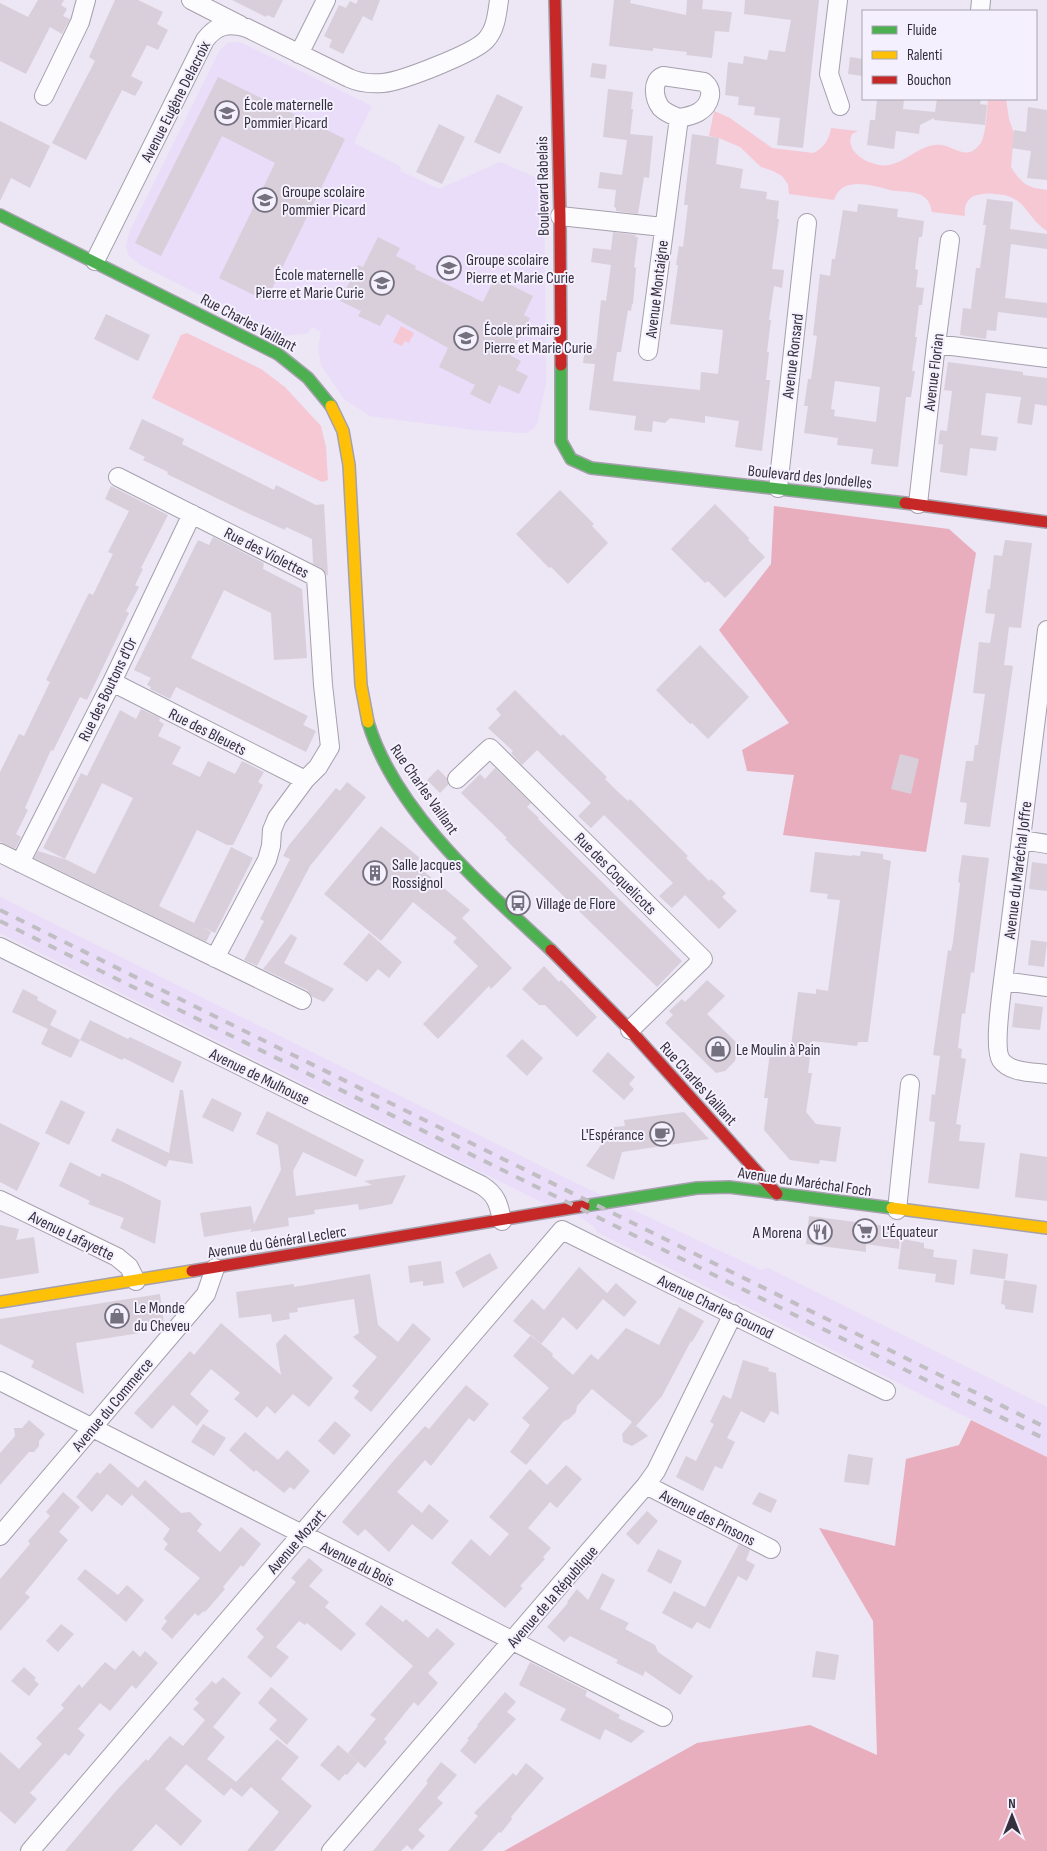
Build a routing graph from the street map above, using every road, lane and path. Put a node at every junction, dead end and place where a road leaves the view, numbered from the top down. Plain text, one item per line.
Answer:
1 (86, 0) edge
2 (192, 0) edge
3 (326, 0) edge
4 (498, 0) edge
5 (555, 0) edge
6 (838, 0) edge
7 (247, 28) junction
8 (299, 54) junction
9 (44, 96) dead end
10 (840, 106) dead end
11 (679, 118) dead end
12 (0, 215) edge
13 (560, 216) junction
14 (807, 223) dead end
15 (663, 227) junction
16 (950, 240) dead end
17 (95, 261) junction
18 (936, 344) junction
19 (648, 351) dead end
20 (1047, 358) edge
21 (571, 459) joint
22 (118, 477) dead end
23 (778, 488) junction
24 (918, 504) junction
25 (192, 514) junction
26 (1047, 522) edge
27 (1047, 630) edge
28 (112, 682) junction
29 (1043, 698) edge
30 (457, 779) dead end
31 (306, 780) junction
32 (1022, 840) junction
33 (1047, 844) edge
34 (0, 853) edge
35 (20, 863) junction
36 (0, 947) edge
37 (215, 958) junction
38 (1003, 981) junction
39 (1047, 987) edge
40 (302, 1000) dead end
41 (630, 1030) junction
42 (1047, 1074) edge
43 (910, 1084) dead end
44 (777, 1194) junction
45 (0, 1200) edge
46 (897, 1210) junction
47 (559, 1212) junction
48 (502, 1221) junction
49 (1047, 1228) edge
50 (562, 1230) junction
51 (215, 1268) junction
52 (136, 1280) junction
53 (0, 1302) edge
54 (733, 1314) junction
55 (0, 1380) edge
56 (886, 1391) dead end
57 (92, 1428) junction
58 (646, 1486) junction
59 (301, 1535) junction
60 (0, 1536) edge
61 (771, 1549) dead end
62 (513, 1641) junction
63 (663, 1717) dead end
64 (30, 1851) edge
65 (331, 1851) edge

1 - 9 street
2 - 7 street
3 - 8 street
4 - 8 street, Avenue Eugène Delacroix
5 - 13 main road, Boulevard Rabelais
6 - 10 street
7 - 8 street, Avenue Eugène Delacroix
7 - 17 street, Avenue Eugène Delacroix
11 - 15 street, Avenue Montaigne
12 - 17 main road, Rue Charles Vaillant
13 - 15 street, Avenue Montaigne
13 - 21 main road, Boulevard Rabelais
14 - 23 street, Avenue Ronsard
15 - 19 street, Avenue Montaigne
16 - 18 street, Avenue Florian
17 - 41 main road, Rue Charles Vaillant
18 - 20 street
18 - 24 street, Avenue Florian
21 - 23 main road, Boulevard des Jondelles
22 - 25 street, Rue des Violettes
23 - 24 main road, Boulevard des Jondelles
24 - 26 main road, Boulevard des Jondelles
25 - 28 street, Rue des Boutons d'Or
25 - 31 street, Rue des Violettes
27 - 29 street, Avenue du Maréchal Joffre
28 - 31 street, Rue des Bleuets
28 - 35 street, Rue des Boutons d'Or
29 - 32 street, Avenue du Maréchal Joffre
30 - 41 street, Rue des Coquelicots
31 - 37 street
32 - 33 street
32 - 38 street, Avenue du Maréchal Joffre
34 - 35 street
35 - 37 street
36 - 48 street, Avenue de Mulhouse
37 - 40 street
38 - 39 street
38 - 42 street, Avenue du Maréchal Joffre
41 - 44 main road, Rue Charles Vaillant
43 - 46 street
44 - 46 main road, Avenue du Maréchal Foch
44 - 47 main road, Avenue du Maréchal Foch
45 - 52 street, Avenue Lafayette
46 - 49 main road, Avenue du Maréchal Foch
47 - 48 main road, Avenue du Général Leclerc
47 - 50 street
48 - 51 main road, Avenue du Général Leclerc
50 - 54 street, Avenue Charles Gounod
50 - 59 street, Avenue Mozart
51 - 52 main road, Avenue du Général Leclerc
51 - 57 street, Avenue du Commerce
52 - 53 main road, Avenue du Général Leclerc
54 - 56 street, Avenue Charles Gounod
54 - 58 street, Avenue de la République
55 - 57 street, Avenue du Bois
57 - 59 street, Avenue du Bois
57 - 60 street, Avenue du Commerce
58 - 61 street, Avenue des Pinsons
58 - 62 street, Avenue de la République
59 - 62 street, Avenue du Bois
59 - 64 street, Avenue Mozart
62 - 63 street, Avenue du Bois
62 - 65 street, Avenue de la République

